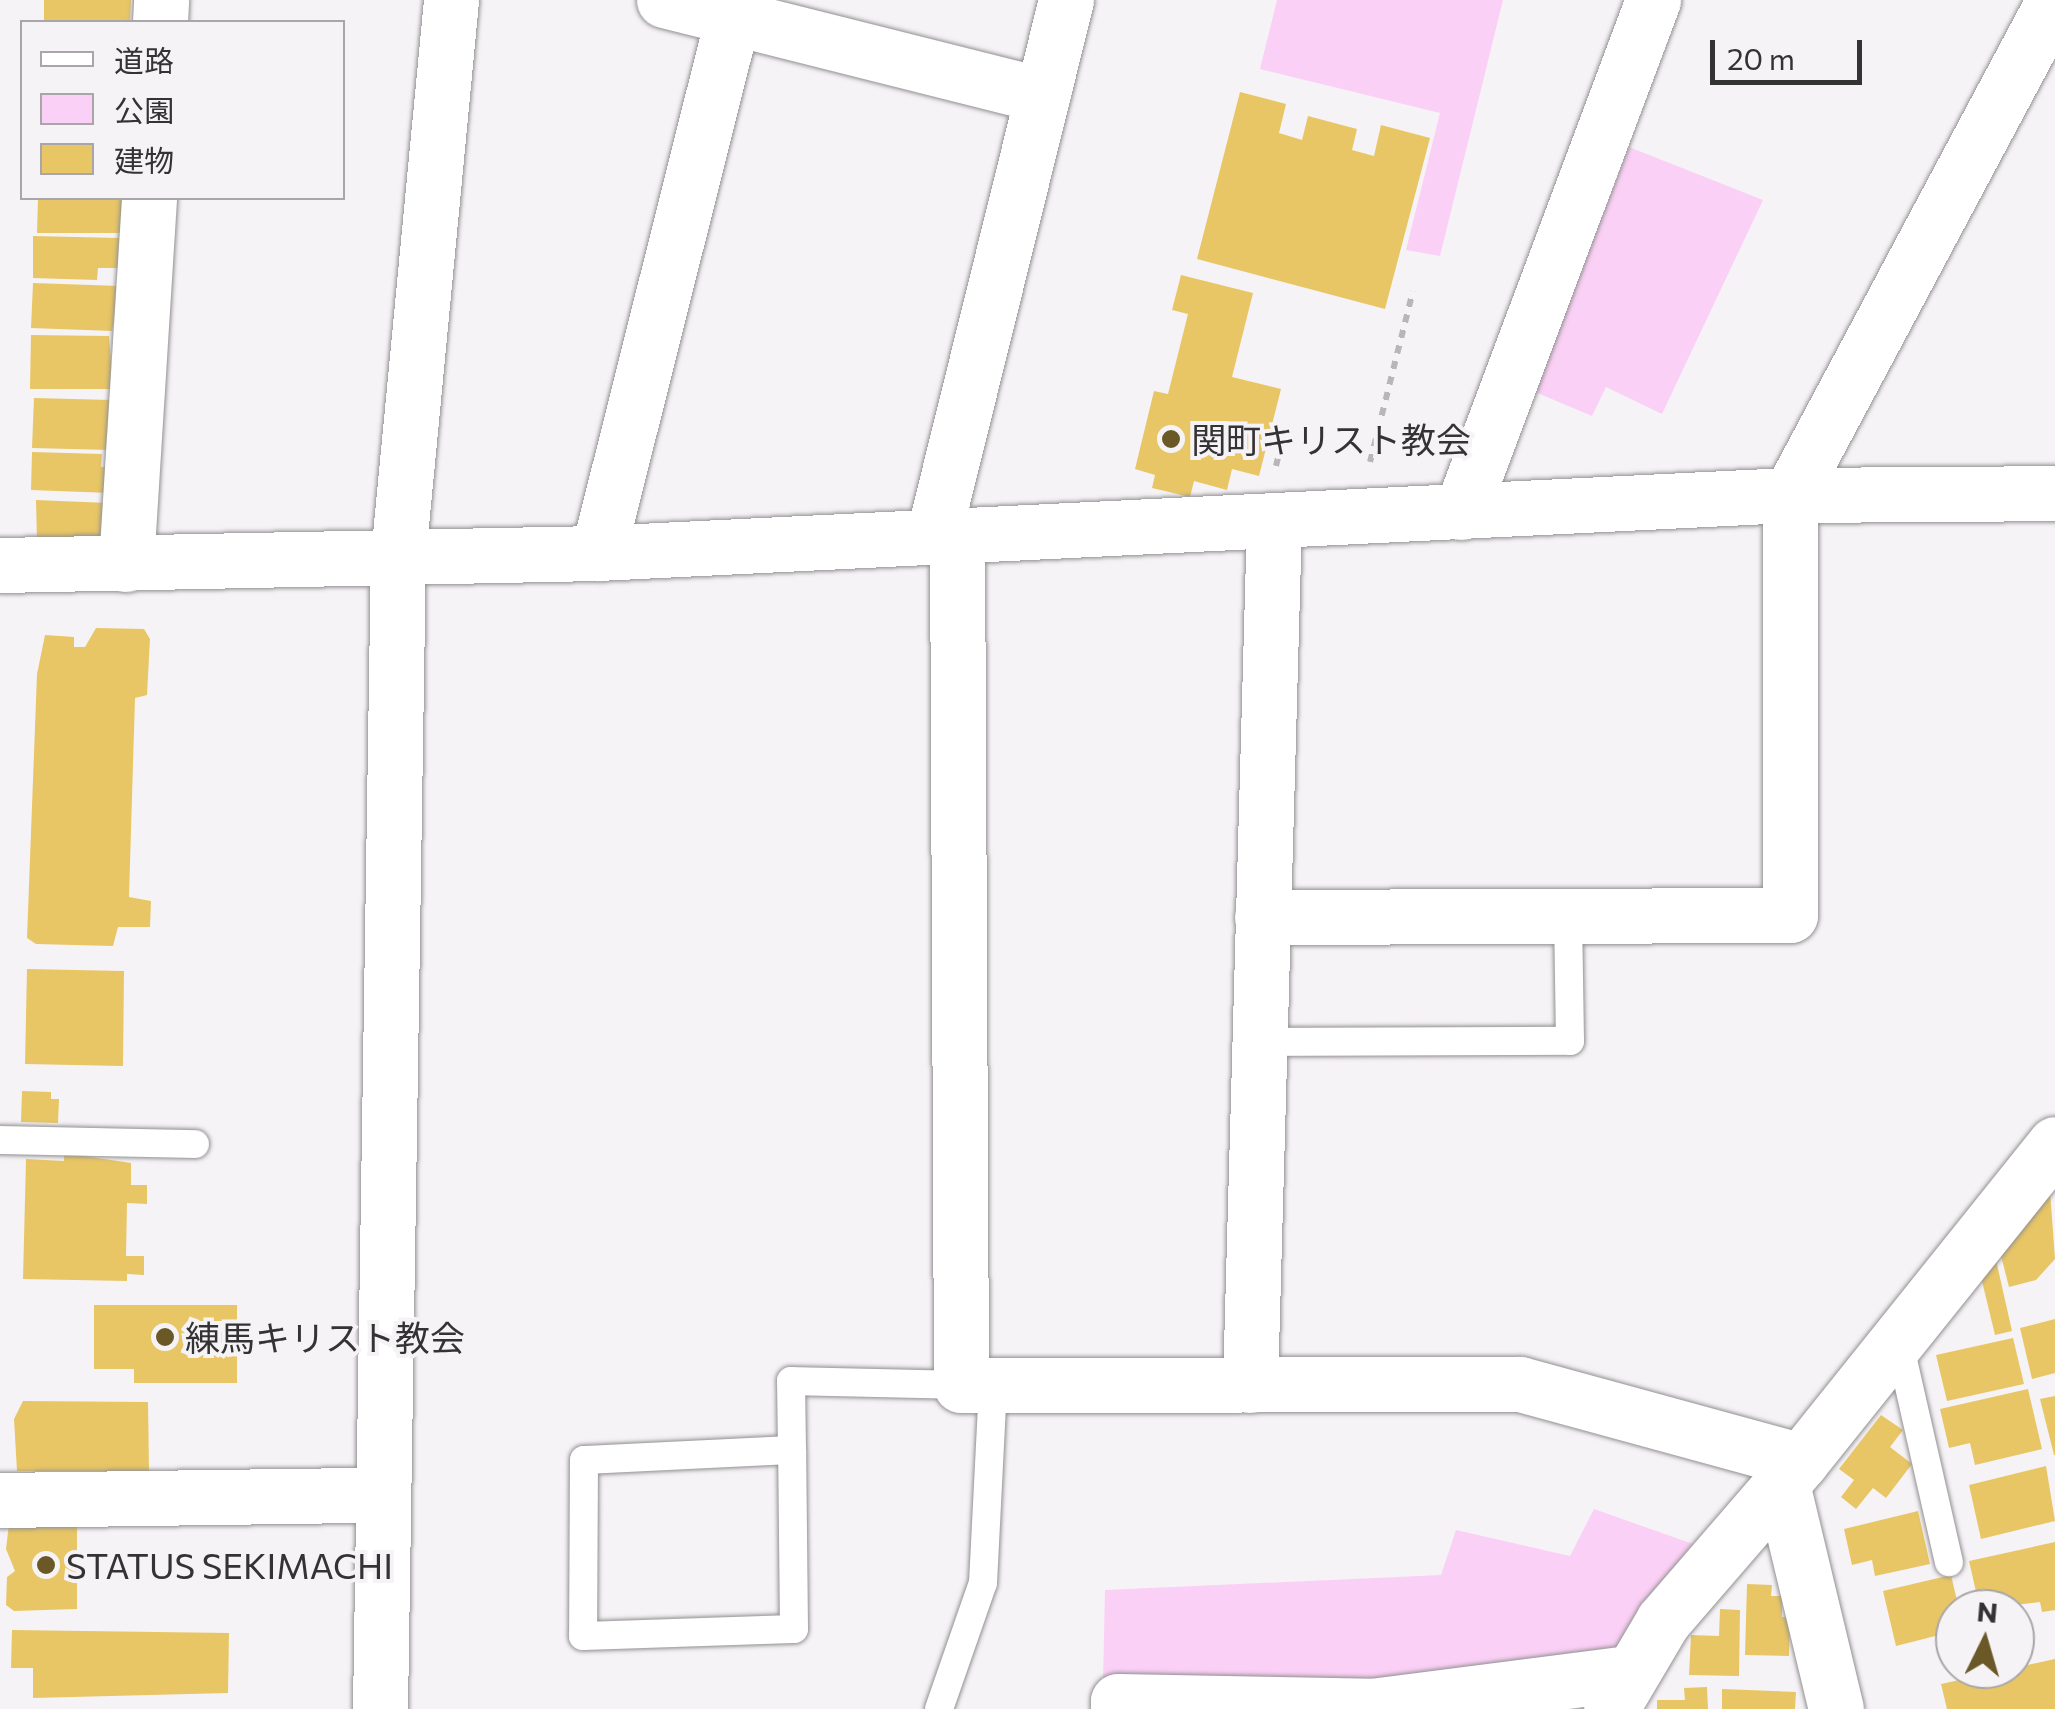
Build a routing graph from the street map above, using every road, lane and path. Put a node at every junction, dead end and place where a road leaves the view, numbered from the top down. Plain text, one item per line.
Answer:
1 (451, 0) edge
2 (664, 0) edge
3 (1066, 0) edge
4 (1653, 0) edge
5 (2054, 0) edge
6 (735, 9) edge
7 (1042, 95) junction
8 (149, 200) edge
9 (1413, 291) dead end
10 (2055, 493) edge
11 (1790, 495) junction
12 (1461, 512) junction
13 (1355, 516) junction
14 (1274, 520) junction
15 (946, 532) junction
16 (598, 553) junction
17 (398, 556) junction
18 (126, 564) junction
19 (0, 565) edge
20 (1568, 916) junction
21 (1262, 917) junction
22 (1258, 1042) junction
23 (0, 1140) edge
24 (195, 1144) dead end
25 (2055, 1144) edge
26 (1898, 1337) junction
27 (977, 1385) junction
28 (1250, 1385) junction
29 (792, 1450) junction
30 (1791, 1473) junction
31 (379, 1495) junction
32 (0, 1500) edge
33 (1949, 1562) dead end
34 (1620, 1691) edge
35 (380, 1709) edge
36 (939, 1709) edge
37 (1118, 1709) edge
38 (1836, 1709) edge

1 - 17 street
2 - 6 street
3 - 7 street
4 - 12 street
5 - 11 street
6 - 7 street
6 - 16 street
7 - 15 street
8 - 18 street
9 - 13 path
10 - 11 street
11 - 12 street
11 - 20 street
12 - 13 street
13 - 14 street
14 - 15 street
14 - 21 street
15 - 16 street
15 - 27 street
16 - 17 street
17 - 18 street
17 - 31 street
18 - 19 street
20 - 21 street
20 - 22 lane
21 - 22 street
22 - 28 street
23 - 24 lane
25 - 26 street
26 - 30 street
26 - 33 lane
27 - 28 street
27 - 29 lane
27 - 36 lane
28 - 30 street
29 - 29 lane
30 - 34 street
30 - 38 street
31 - 32 street
31 - 35 street
34 - 37 street

